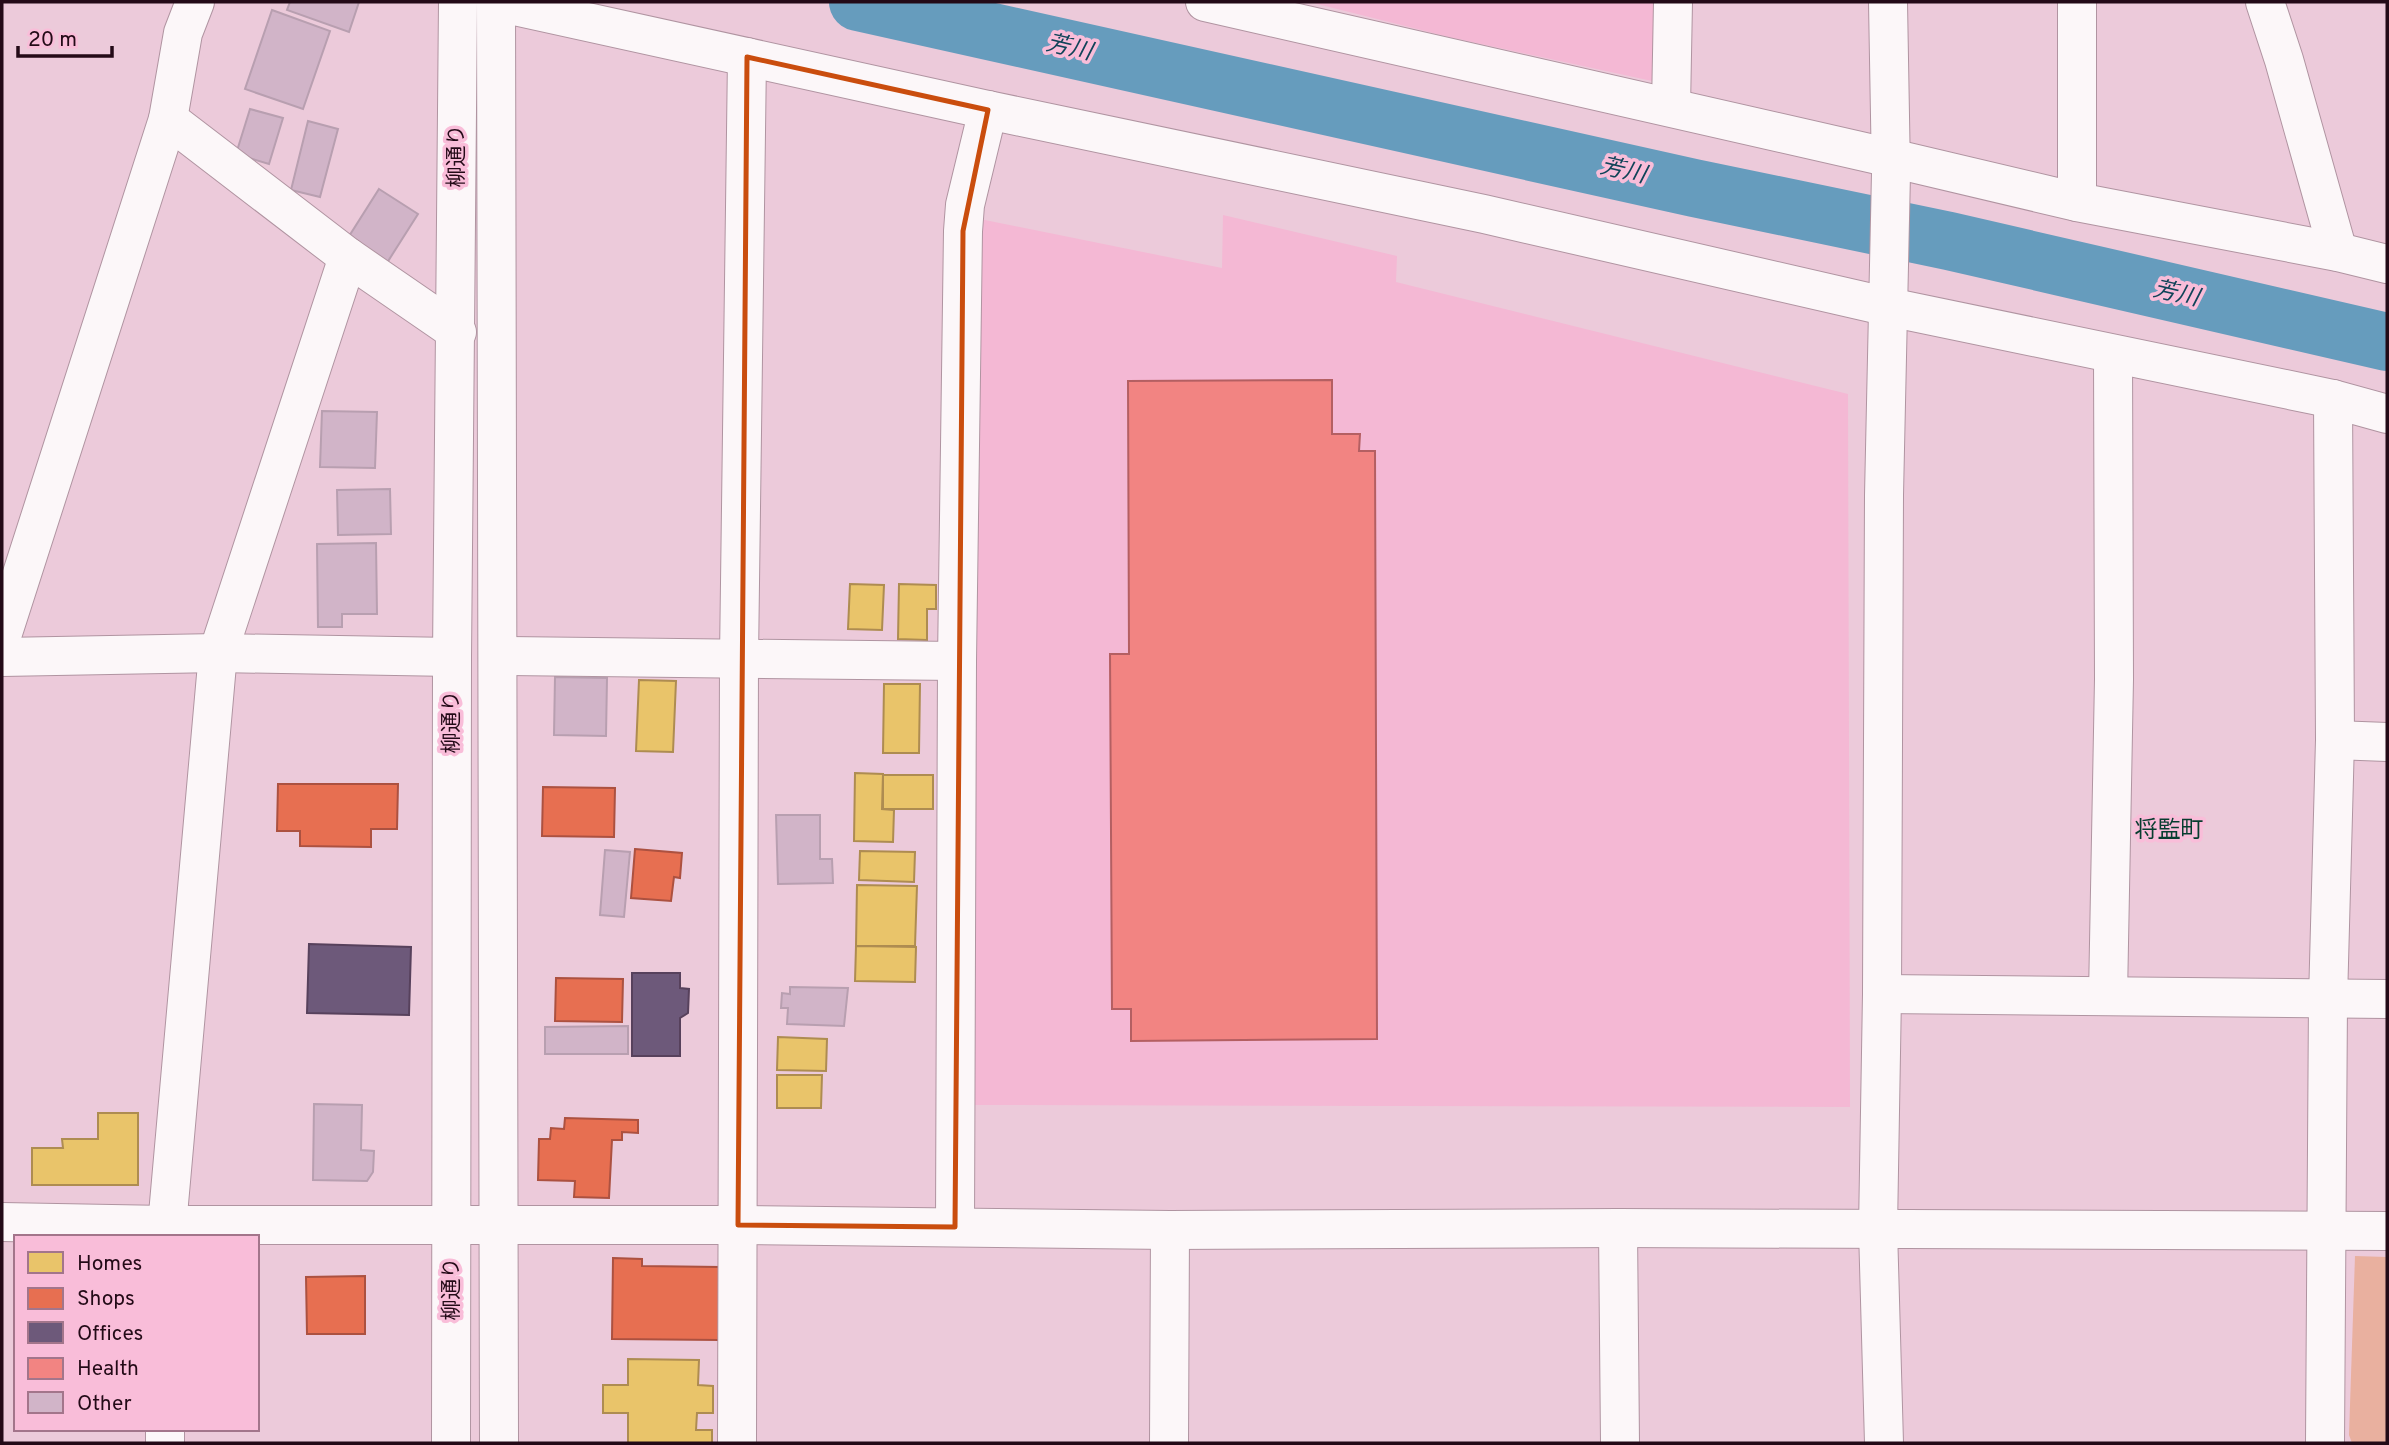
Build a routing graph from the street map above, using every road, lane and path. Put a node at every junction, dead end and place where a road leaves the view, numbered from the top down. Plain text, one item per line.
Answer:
1 (195, 2) edge
2 (458, 2) edge
3 (496, 2) edge
4 (1205, 2) edge
5 (1673, 2) edge
6 (1888, 2) edge
7 (2077, 2) edge
8 (2265, 2) edge
9 (747, 57) junction
10 (1671, 107) junction
11 (988, 110) junction
12 (168, 119) junction
13 (1891, 165) junction
14 (2077, 202) junction
15 (2338, 252) junction
16 (348, 257) junction
17 (2387, 264) edge
18 (1889, 297) junction
19 (457, 332) junction
20 (2113, 355) junction
21 (2333, 399) junction
22 (2387, 414) edge
23 (2, 636) edge
24 (218, 653) junction
25 (498, 656) junction
26 (2, 657) edge
27 (452, 657) junction
28 (740, 658) junction
29 (957, 661) junction
30 (2335, 740) junction
31 (2387, 742) edge
32 (1882, 994) junction
33 (2108, 996) junction
34 (2387, 999) edge
35 (2328, 1000) junction
36 (2, 1222) edge
37 (498, 1225) junction
38 (738, 1225) junction
39 (452, 1226) junction
40 (955, 1227) junction
41 (1618, 1228) junction
42 (1878, 1229) junction
43 (2327, 1229) junction
44 (1170, 1230) junction
45 (166, 1231) edge
46 (2387, 1231) edge
47 (452, 1443) edge
48 (499, 1443) edge
49 (737, 1443) edge
50 (1170, 1443) edge
51 (1620, 1443) edge
52 (1884, 1443) edge
53 (2325, 1443) edge

1 - 12 street
2 - 19 street, 柳通り
3 - 9 street
3 - 25 street, 柳通り
4 - 10 street
5 - 10 street
6 - 13 street
7 - 14 street
8 - 15 street
9 - 11 street
9 - 28 street
10 - 13 street
11 - 18 street
11 - 29 street
12 - 16 street
12 - 23 street
13 - 14 street
13 - 18 street
14 - 15 street
15 - 17 street
16 - 19 street
16 - 24 street
18 - 20 street
18 - 32 street
19 - 27 street, 柳通り
20 - 21 street
20 - 33 street
21 - 22 street
21 - 30 street
24 - 26 street
24 - 27 street
24 - 45 street
25 - 28 street
25 - 37 street, 柳通り
27 - 39 street, 柳通り
28 - 29 street
28 - 38 street
29 - 40 street
30 - 31 street
30 - 35 street
32 - 33 street
32 - 42 street
33 - 35 street
34 - 35 street
35 - 43 street
36 - 45 street
37 - 38 street
37 - 39 street
37 - 48 street, 柳通り
38 - 40 street
38 - 49 street
39 - 45 street
39 - 47 street, 柳通り
40 - 44 street
41 - 42 street
41 - 44 street
41 - 51 street
42 - 43 street
42 - 52 street
43 - 46 street
43 - 53 street
44 - 50 street

